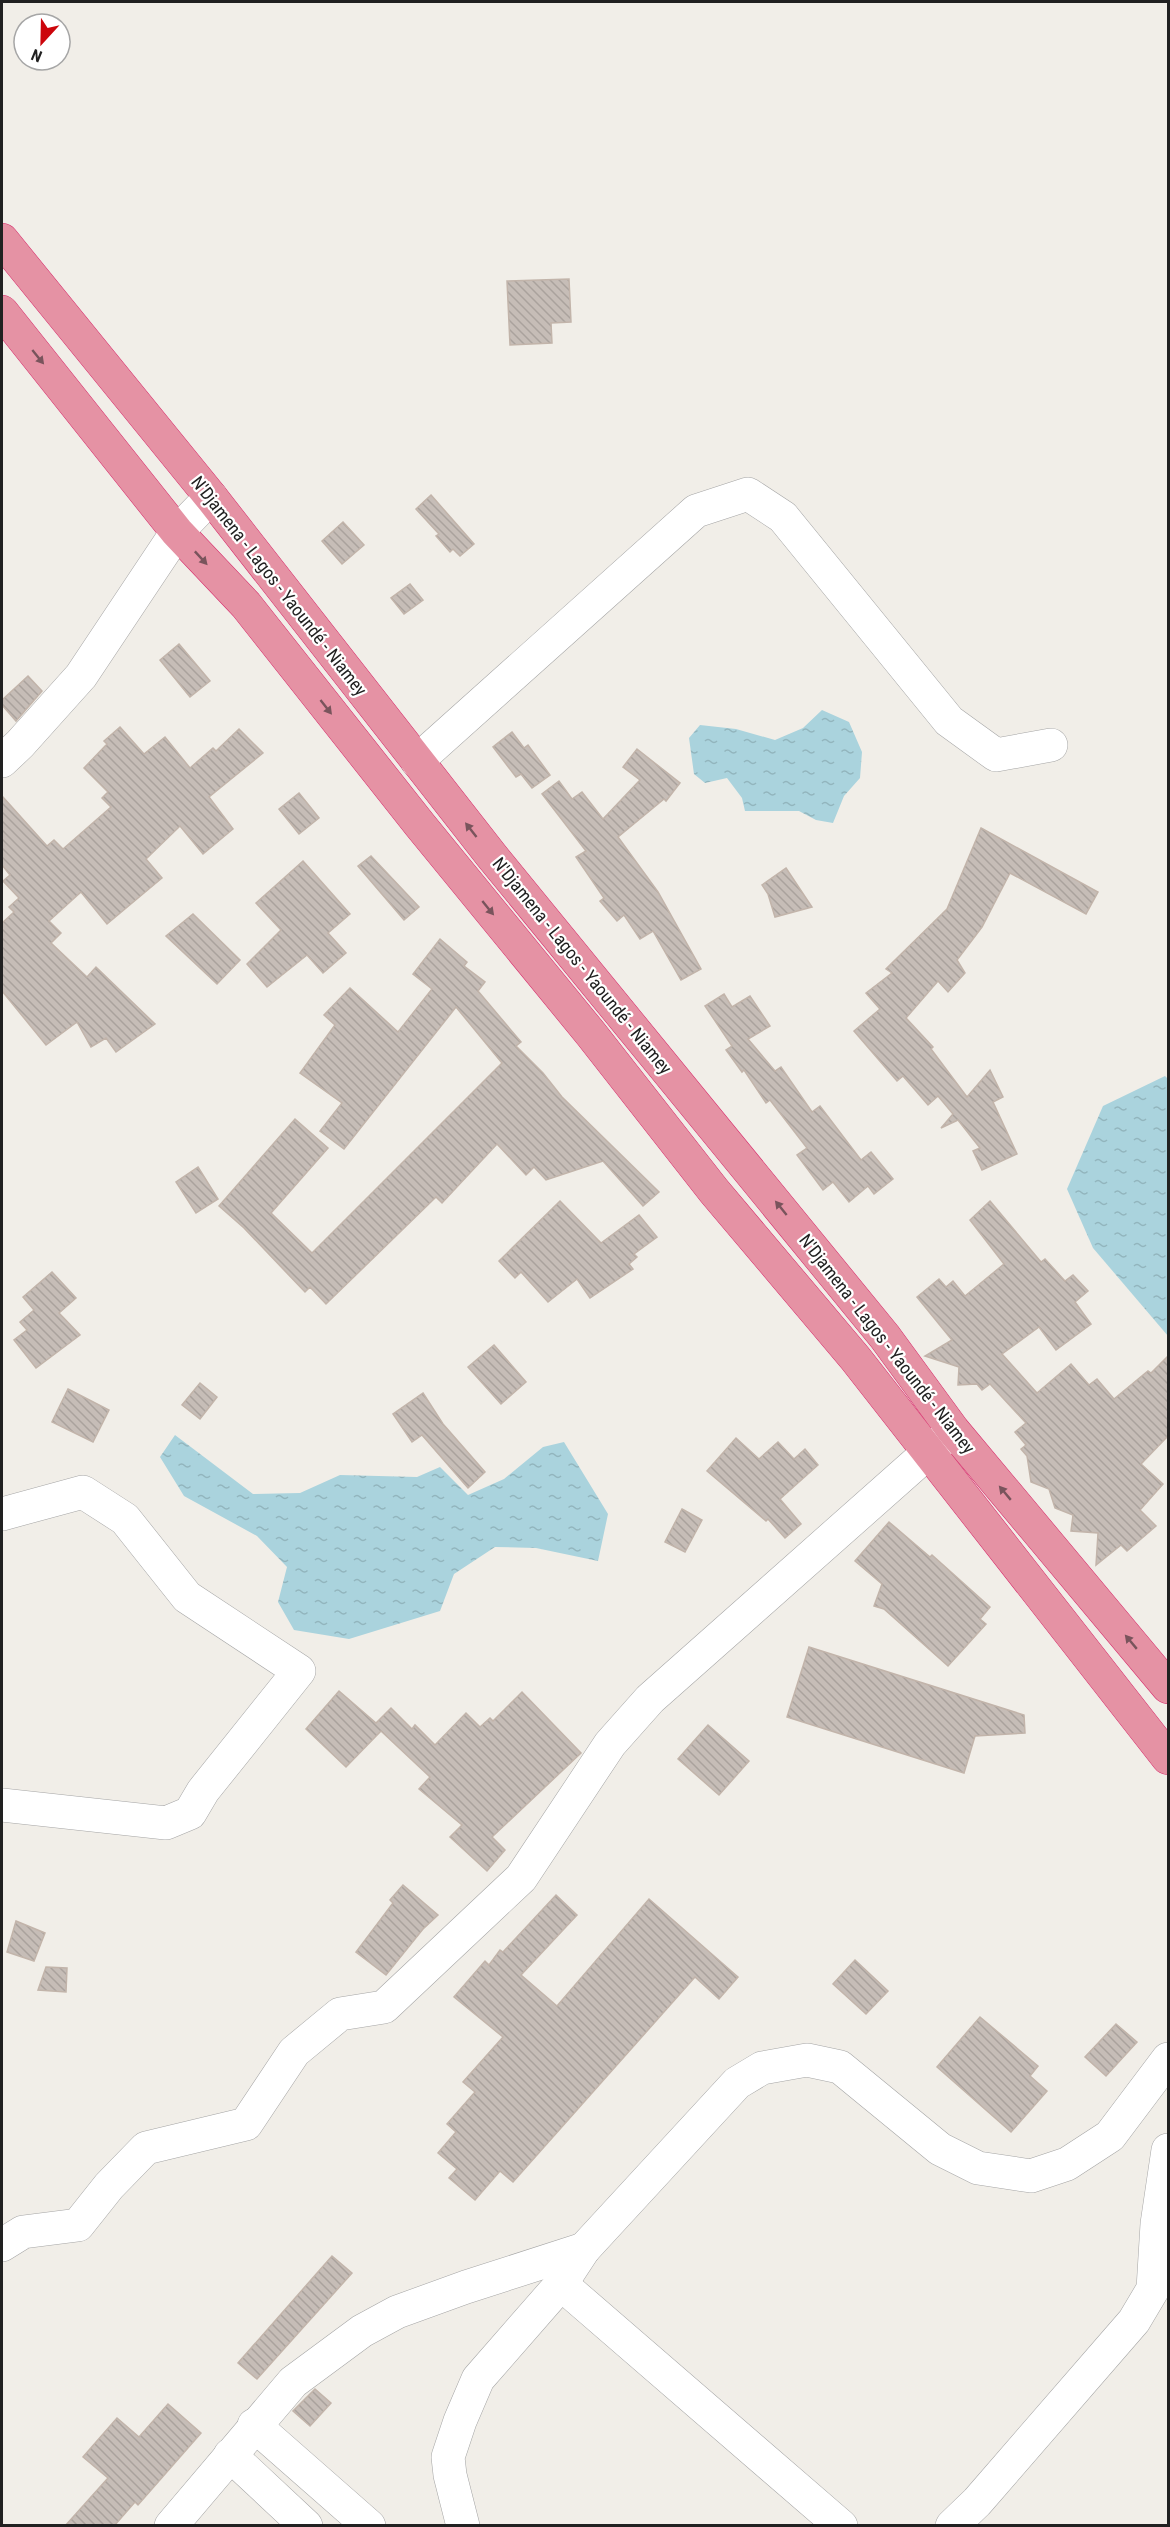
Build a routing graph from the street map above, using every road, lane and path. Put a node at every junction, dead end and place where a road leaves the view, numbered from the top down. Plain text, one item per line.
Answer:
1 (2, 240) edge
2 (2, 312) edge
3 (211, 497) junction
4 (177, 532) junction
5 (1051, 745) dead end
6 (2, 761) edge
7 (417, 761) junction
8 (953, 1430) junction
9 (929, 1454) junction
10 (2, 1514) edge
11 (1168, 1687) edge
12 (1168, 1758) edge
13 (2, 1805) edge
14 (1168, 2059) edge
15 (1168, 2150) edge
16 (2, 2245) edge
17 (584, 2249) junction
18 (561, 2284) junction
19 (254, 2425) junction
20 (230, 2455) junction
21 (171, 2526) edge
22 (306, 2526) edge
23 (369, 2526) edge
24 (463, 2526) edge
25 (841, 2526) edge
26 (952, 2526) edge

1 - 3 highway, N'Djamena - Lagos - Yaoundé - Niamey
2 -> 4 highway, N'Djamena - Lagos - Yaoundé - Niamey
3 - 4 street
3 - 7 highway, N'Djamena - Lagos - Yaoundé - Niamey
4 - 6 street
4 -> 9 highway, N'Djamena - Lagos - Yaoundé - Niamey
5 - 7 street
8 -> 7 highway, N'Djamena - Lagos - Yaoundé - Niamey
8 - 9 street
11 -> 8 highway, N'Djamena - Lagos - Yaoundé - Niamey
9 - 12 highway, N'Djamena - Lagos - Yaoundé - Niamey
9 - 16 street
10 - 13 street
14 - 17 street
15 - 26 street
17 - 18 street
17 - 19 street
18 - 24 street
18 - 25 street
19 - 20 street
19 - 23 street
20 - 21 street
20 - 22 street

